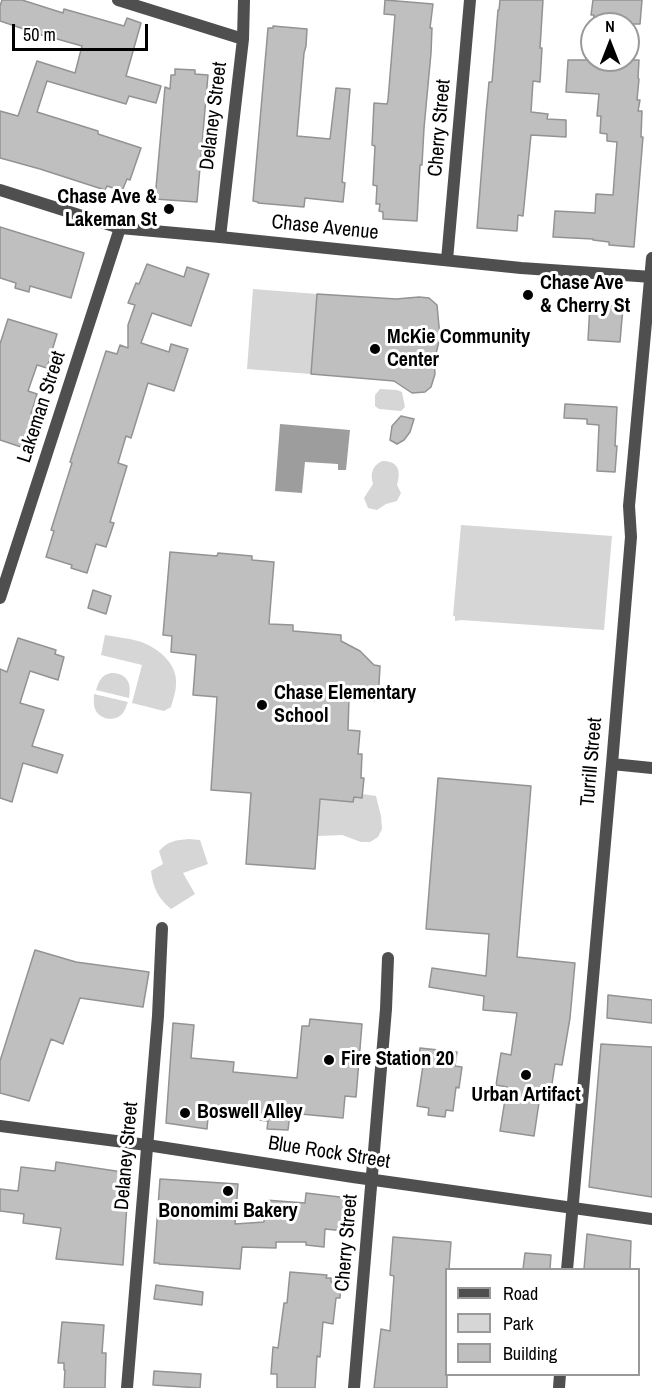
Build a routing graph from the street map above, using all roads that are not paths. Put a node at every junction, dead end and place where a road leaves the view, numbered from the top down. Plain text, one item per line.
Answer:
1 (118, 0) edge
2 (244, 0) edge
3 (470, 0) edge
4 (243, 39) junction
5 (0, 190) edge
6 (120, 228) junction
7 (220, 237) junction
8 (652, 258) edge
9 (447, 260) junction
10 (651, 277) edge
11 (3, 581) edge
12 (0, 598) edge
13 (612, 764) junction
14 (652, 768) edge
15 (162, 928) dead end
16 (388, 958) dead end
17 (0, 1126) edge
18 (147, 1145) junction
19 (372, 1180) junction
20 (572, 1208) junction
21 (652, 1219) edge
22 (567, 1268) edge
23 (127, 1388) edge
24 (354, 1388) edge

1 - 4 street
2 - 4 street, Delaney Street
3 - 9 street, Cherry Street
4 - 7 street, Delaney Street
5 - 6 street, Chase Avenue
6 - 7 street, Chase Avenue
6 - 11 street, Lakeman Street
7 - 9 street, Chase Avenue
8 - 10 street, Turrill Street
9 - 10 street, Chase Avenue
10 - 13 street, Turrill Street
11 - 12 street, Lakeman Street
13 - 14 street
13 - 20 street, Turrill Street
15 - 18 street, Delaney Street
16 - 19 street, Cherry Street
17 - 18 street, Blue Rock Street
18 - 19 street, Blue Rock Street
18 - 23 street, Delaney Street
19 - 20 street, Blue Rock Street
19 - 24 street, Cherry Street
20 - 21 street, Blue Rock Street
20 - 22 street, Turrill Street

